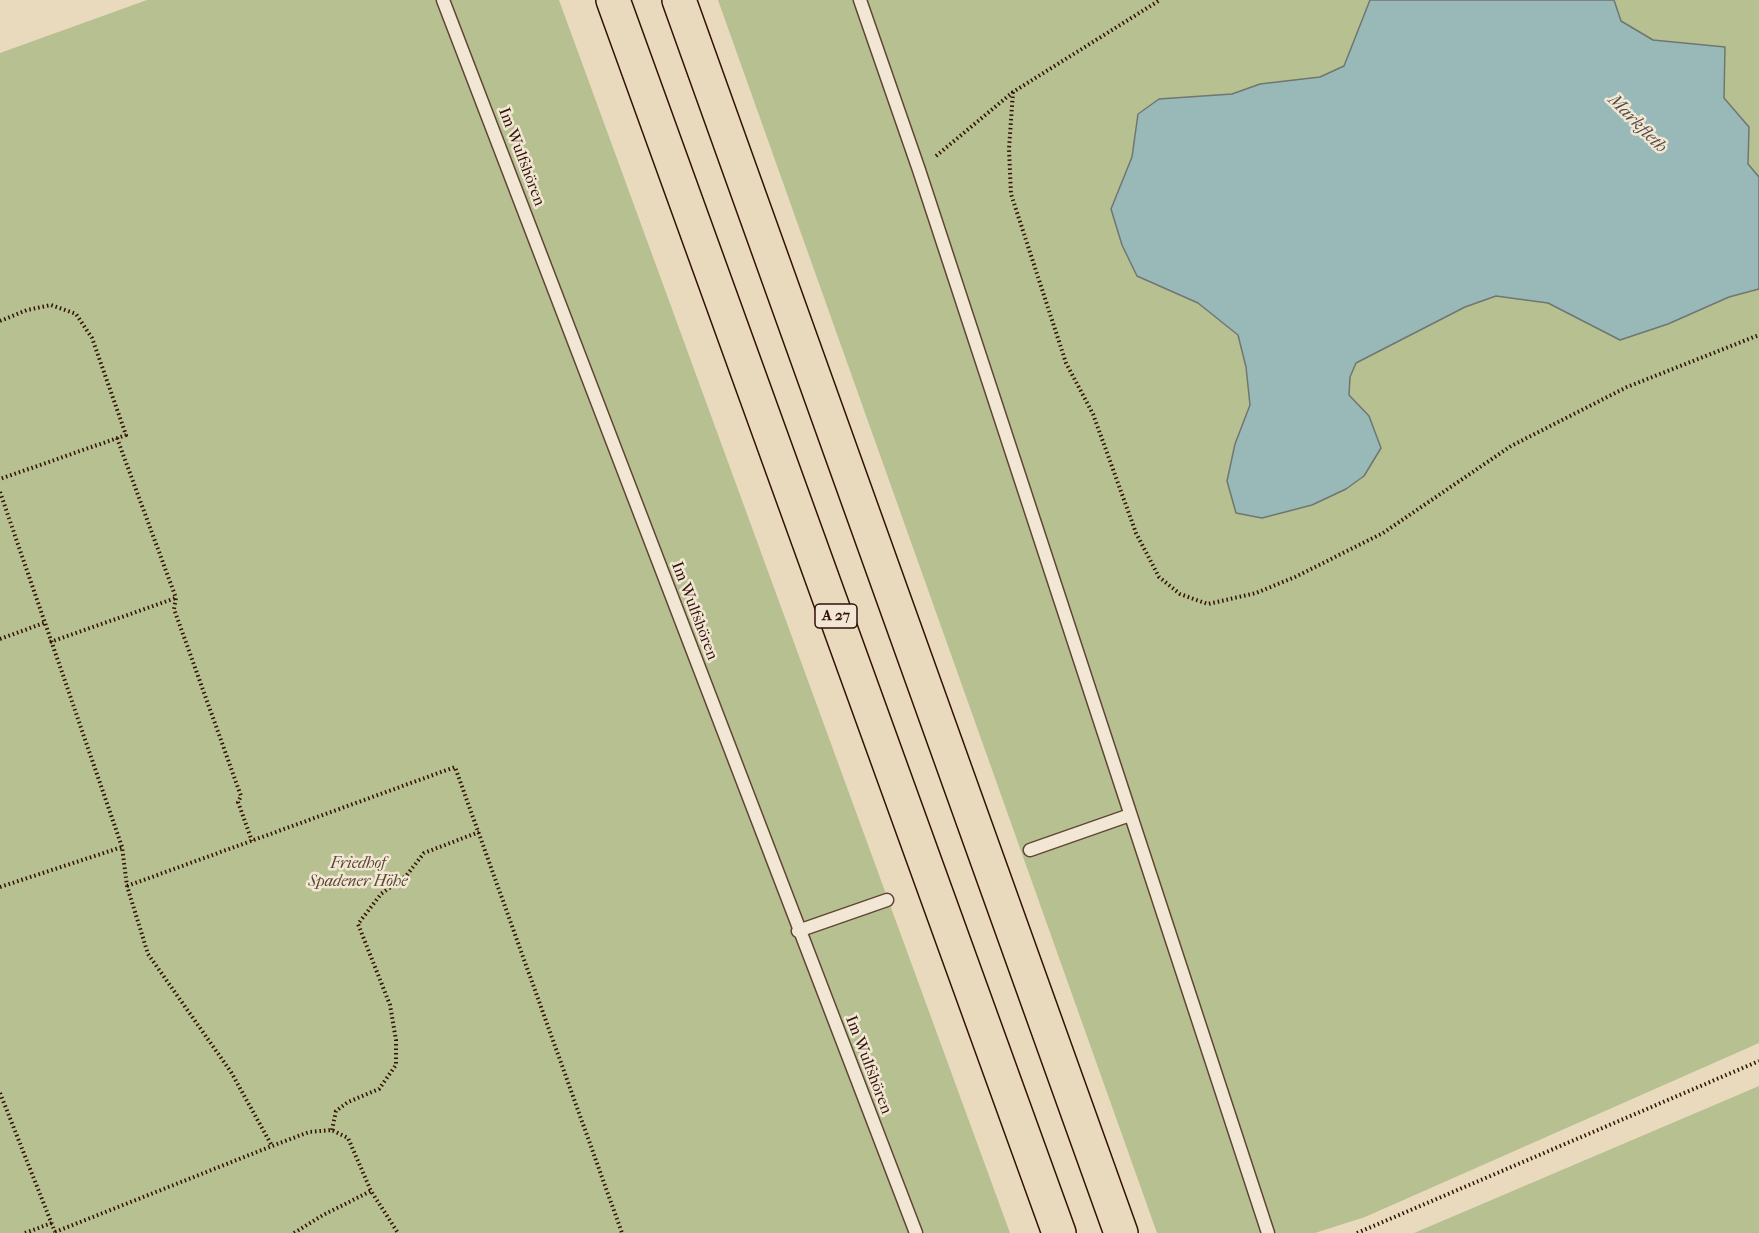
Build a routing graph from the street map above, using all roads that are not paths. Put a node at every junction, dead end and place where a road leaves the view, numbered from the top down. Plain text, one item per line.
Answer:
1 (443, 0) edge
2 (613, 0) edge
3 (679, 0) edge
4 (860, 0) edge
5 (1130, 815) junction
6 (1030, 850) dead end
7 (887, 900) dead end
8 (798, 931) junction
9 (916, 1233) edge
10 (1059, 1233) edge
11 (1121, 1233) edge
12 (1268, 1233) edge

1 - 8 lane, Im Wulfshören
2 - 10 highway, A 27
3 - 11 highway
4 - 5 lane
5 - 6 lane
5 - 12 lane
7 - 8 lane
8 - 9 lane, Im Wulfshören

